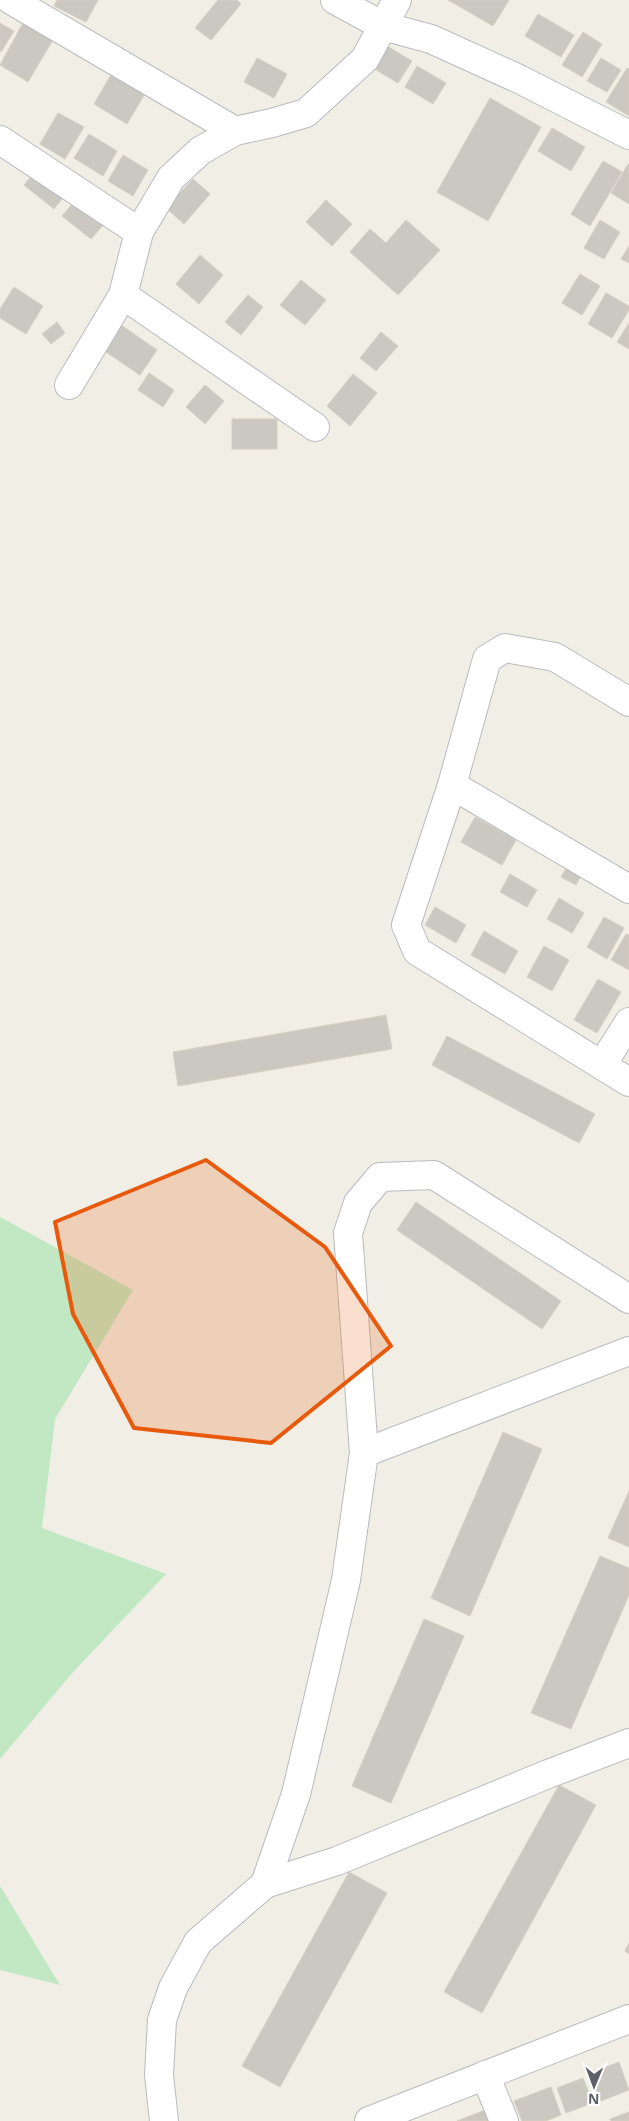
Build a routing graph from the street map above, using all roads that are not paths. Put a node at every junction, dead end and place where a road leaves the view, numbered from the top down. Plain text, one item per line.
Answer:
1 (11, 0) edge
2 (335, 0) edge
3 (397, 0) edge
4 (383, 26) junction
5 (235, 131) junction
6 (629, 135) edge
7 (0, 140) edge
8 (139, 232) junction
9 (122, 295) junction
10 (69, 385) dead end
11 (315, 427) dead end
12 (629, 702) edge
13 (452, 785) junction
14 (629, 889) edge
15 (629, 1022) edge
16 (602, 1066) junction
17 (629, 1082) edge
18 (629, 1299) edge
19 (629, 1351) edge
20 (364, 1453) junction
21 (629, 1744) edge
22 (265, 1884) junction
23 (629, 2019) edge
24 (485, 2075) junction
25 (164, 2121) edge
26 (368, 2121) edge
27 (504, 2121) edge

1 - 5 street
2 - 4 street
3 - 4 street
4 - 5 street
4 - 6 street
5 - 8 street
7 - 8 street
8 - 9 street
9 - 10 street
9 - 11 street
12 - 13 street
13 - 14 street
13 - 16 street
15 - 16 street
16 - 17 street
18 - 20 street
19 - 20 street
20 - 22 street
21 - 22 street
22 - 25 street
23 - 24 street
24 - 26 street
24 - 27 street

